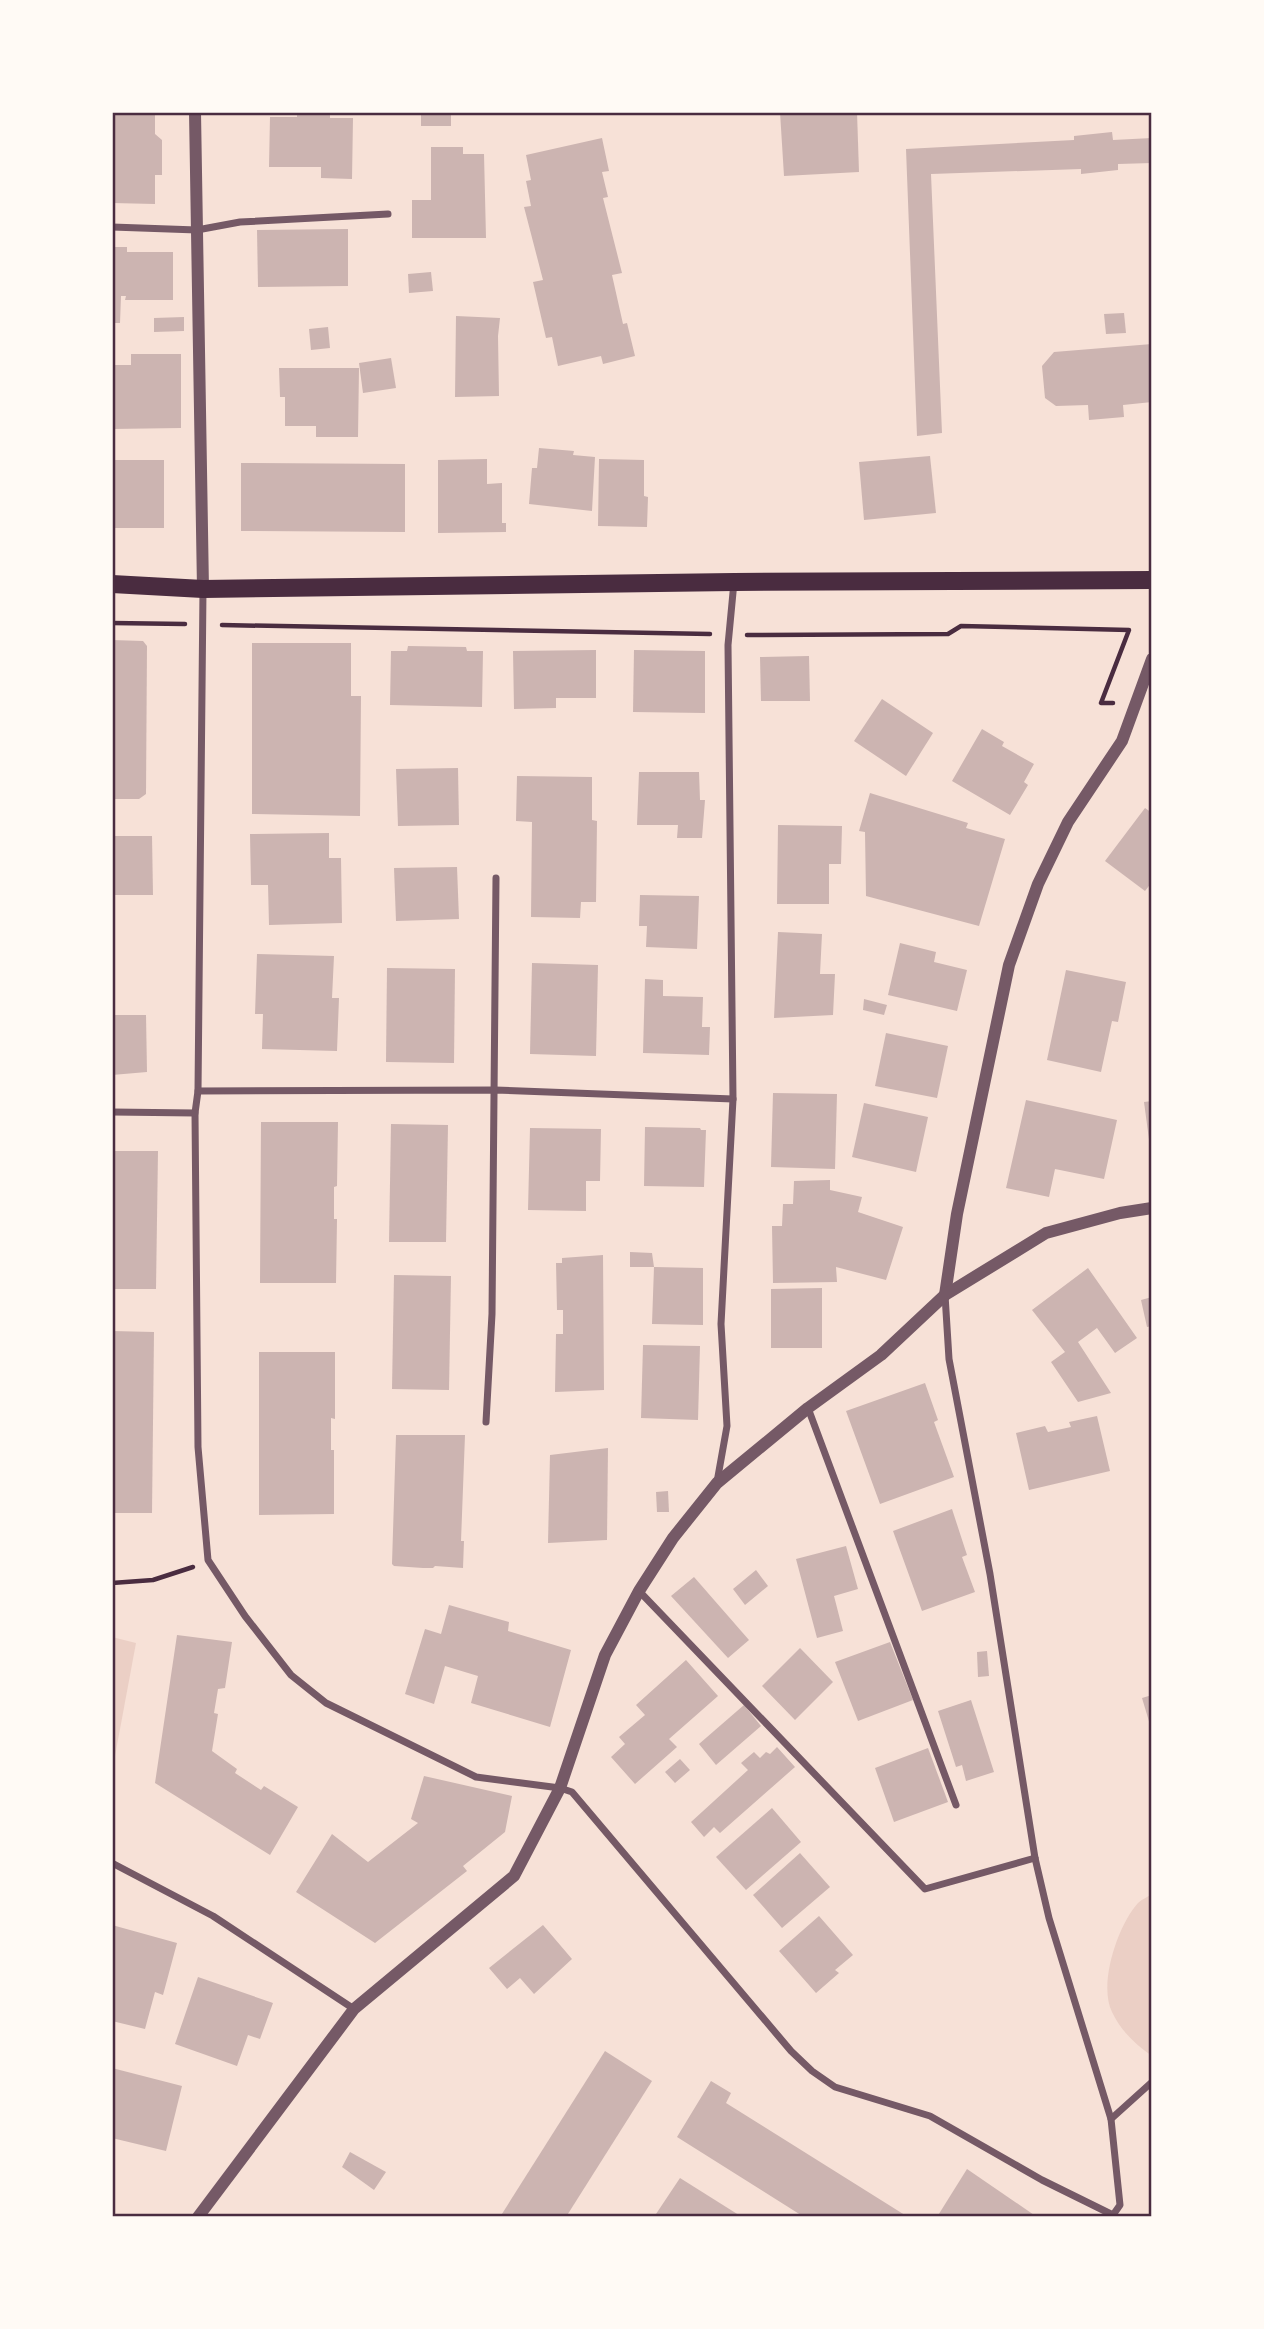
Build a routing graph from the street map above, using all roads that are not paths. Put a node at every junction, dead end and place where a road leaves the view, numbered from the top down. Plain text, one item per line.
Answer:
1 (195, 112) edge
2 (388, 215) dead end
3 (112, 226) edge
4 (197, 230) junction
5 (1152, 580) edge
6 (734, 582) junction
7 (112, 584) edge
8 (203, 589) junction
9 (1152, 659) edge
10 (496, 878) dead end
11 (495, 1090) junction
12 (198, 1091) junction
13 (733, 1099) junction
14 (112, 1112) edge
15 (195, 1113) junction
16 (1152, 1209) edge
17 (945, 1295) junction
18 (808, 1408) junction
19 (486, 1422) dead end
20 (717, 1483) junction
21 (639, 1591) junction
22 (560, 1787) junction
23 (956, 1805) dead end
24 (1035, 1858) junction
25 (112, 1863) edge
26 (354, 2009) junction
27 (1152, 2082) edge
28 (1111, 2119) junction
29 (198, 2217) edge

1 - 4 street
2 - 4 street
3 - 4 street
4 - 8 street
5 - 6 main road
6 - 8 main road
6 - 13 street
7 - 8 main road
8 - 12 street
9 - 17 street
10 - 11 street
11 - 12 street
11 - 13 street
11 - 19 street
12 - 15 street
13 - 20 street
14 - 15 street
15 - 22 street
16 - 17 street
17 - 18 street
17 - 24 street
18 - 20 street
18 - 23 street
20 - 21 street
21 - 22 street
21 - 24 street
22 - 26 street
22 - 28 street
24 - 28 street
25 - 26 street
26 - 29 street
27 - 28 street

